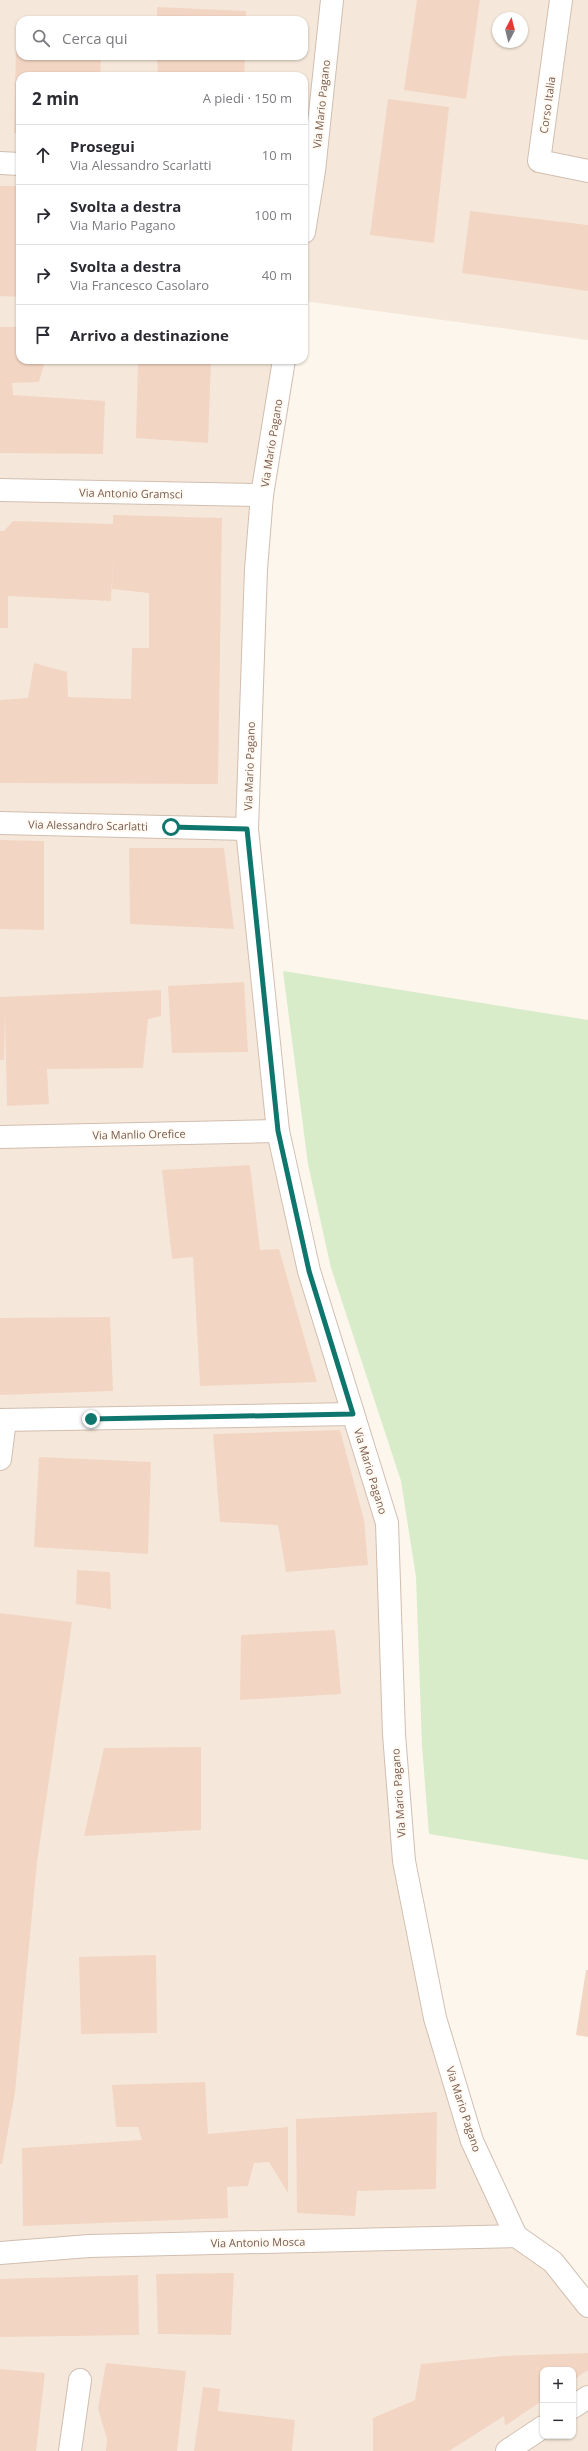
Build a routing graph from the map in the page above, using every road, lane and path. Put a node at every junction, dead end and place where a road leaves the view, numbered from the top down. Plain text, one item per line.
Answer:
1 (332, 0) edge
2 (561, 0) edge
3 (0, 163) edge
4 (16, 164) edge
5 (309, 171) edge
6 (588, 171) edge
7 (308, 183) edge
8 (283, 364) edge
9 (0, 490) edge
10 (262, 495) junction
11 (0, 823) edge
12 (247, 829) junction
13 (278, 1131) junction
14 (0, 1137) edge
15 (353, 1414) junction
16 (3, 1420) edge
17 (0, 1459) edge
18 (516, 2236) junction
19 (0, 2253) edge
20 (588, 2306) edge
21 (80, 2380) dead end
22 (588, 2397) edge
23 (576, 2405) edge
24 (540, 2429) edge
25 (70, 2451) edge
26 (507, 2451) edge

1 - 5 street, Via Mario Pagano
2 - 6 street, Corso Italia
3 - 4 street
5 - 7 street, Via Mario Pagano
8 - 10 street, Via Mario Pagano
9 - 10 street, Via Antonio Gramsci
10 - 12 street, Via Mario Pagano
11 - 12 street, Via Alessandro Scarlatti
12 - 13 street, Via Mario Pagano
13 - 14 street, Via Manlio Orefice
13 - 15 street, Via Mario Pagano
15 - 16 street
15 - 18 street, Via Mario Pagano
16 - 17 street
18 - 19 street, Via Antonio Mosca
18 - 20 street
21 - 25 street
22 - 23 street
24 - 26 street

